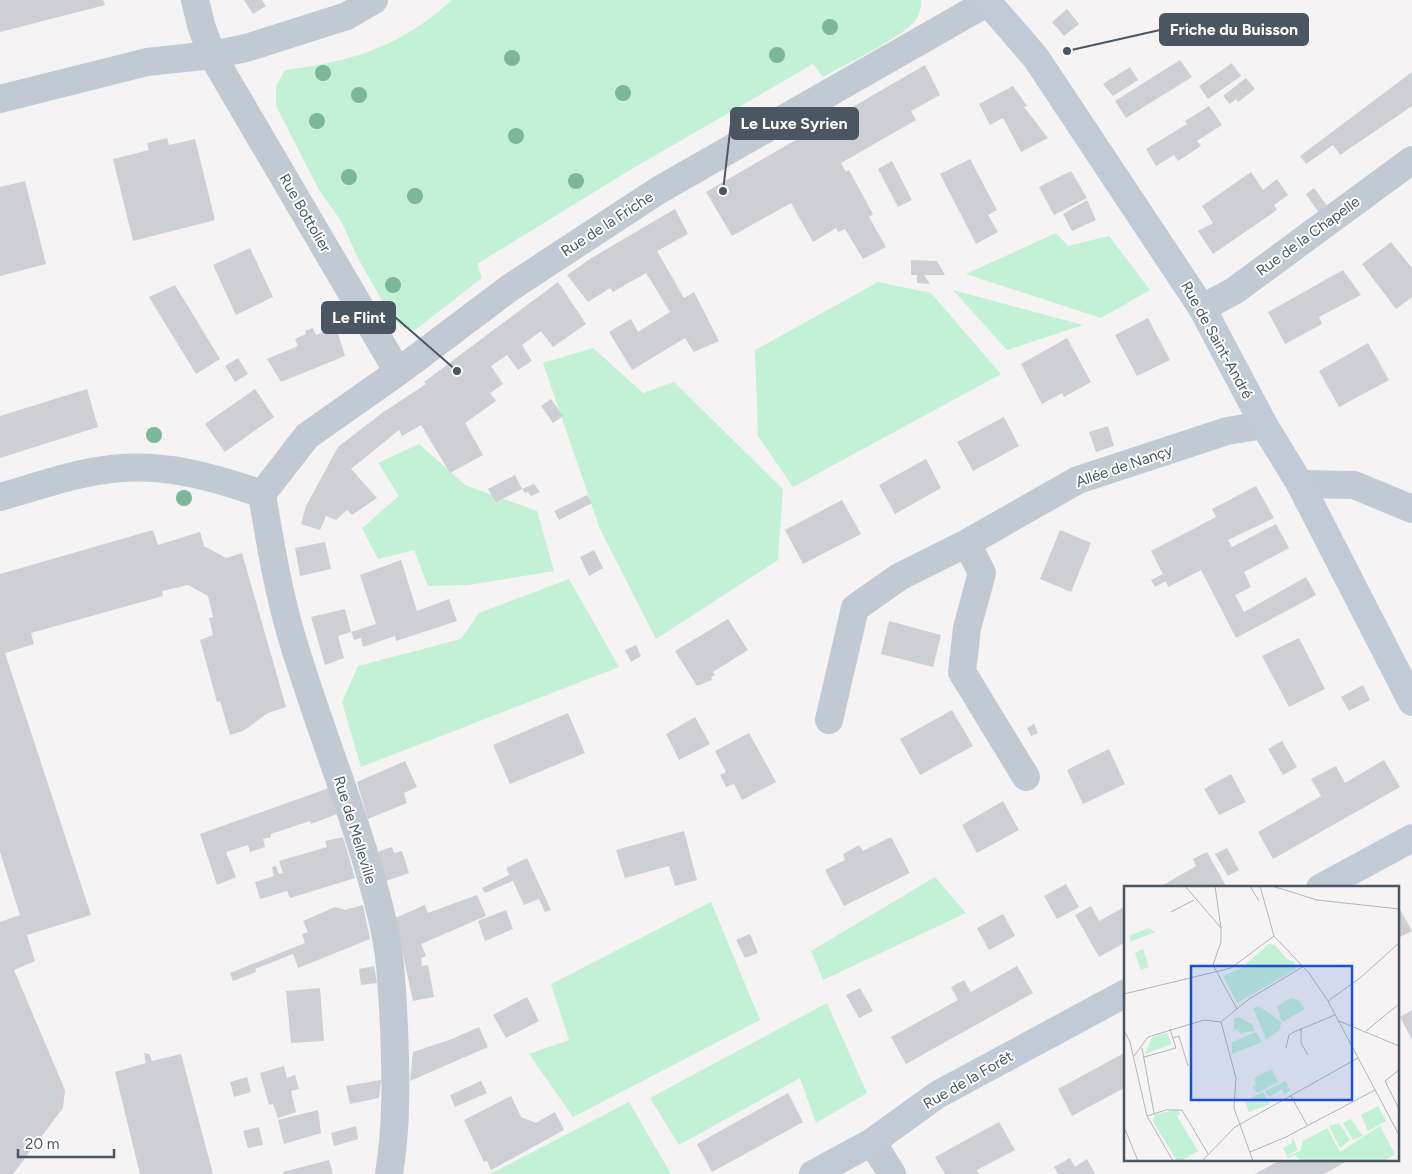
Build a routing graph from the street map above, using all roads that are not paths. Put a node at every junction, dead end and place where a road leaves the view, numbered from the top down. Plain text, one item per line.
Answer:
1 (195, 0) edge
2 (374, 0) edge
3 (987, 1) edge
4 (212, 55) junction
5 (0, 98) edge
6 (1412, 160) edge
7 (1202, 308) junction
8 (398, 372) junction
9 (1264, 424) junction
10 (1300, 484) junction
11 (262, 494) junction
12 (0, 497) edge
13 (1412, 509) edge
14 (966, 543) junction
15 (1412, 702) edge
16 (828, 720) dead end
17 (1026, 777) dead end
18 (1412, 838) edge
19 (1324, 886) edge
20 (1124, 994) edge
21 (872, 1142) junction
22 (389, 1174) edge
23 (813, 1174) edge
24 (892, 1174) edge

1 - 4 street, Rue Bottolier
2 - 4 street
3 - 7 main road, Rue de Saint-André
3 - 8 street, Rue de la Friche
4 - 5 street
4 - 8 street, Rue Bottolier
6 - 7 street, Rue de la Chapelle
7 - 9 main road, Rue de Saint-André
8 - 11 street, Rue de la Friche
9 - 10 main road, Rue de Saint-André
9 - 14 street, Allée de Nançy
10 - 13 street
10 - 15 main road, Rue de Saint-André
11 - 12 street
11 - 22 street, Rue de Melleville
14 - 16 street, Allée de Nançy
14 - 17 street
18 - 19 main road
20 - 21 main road, Rue de la Forêt
21 - 23 main road, Rue de la Forêt
21 - 24 street

